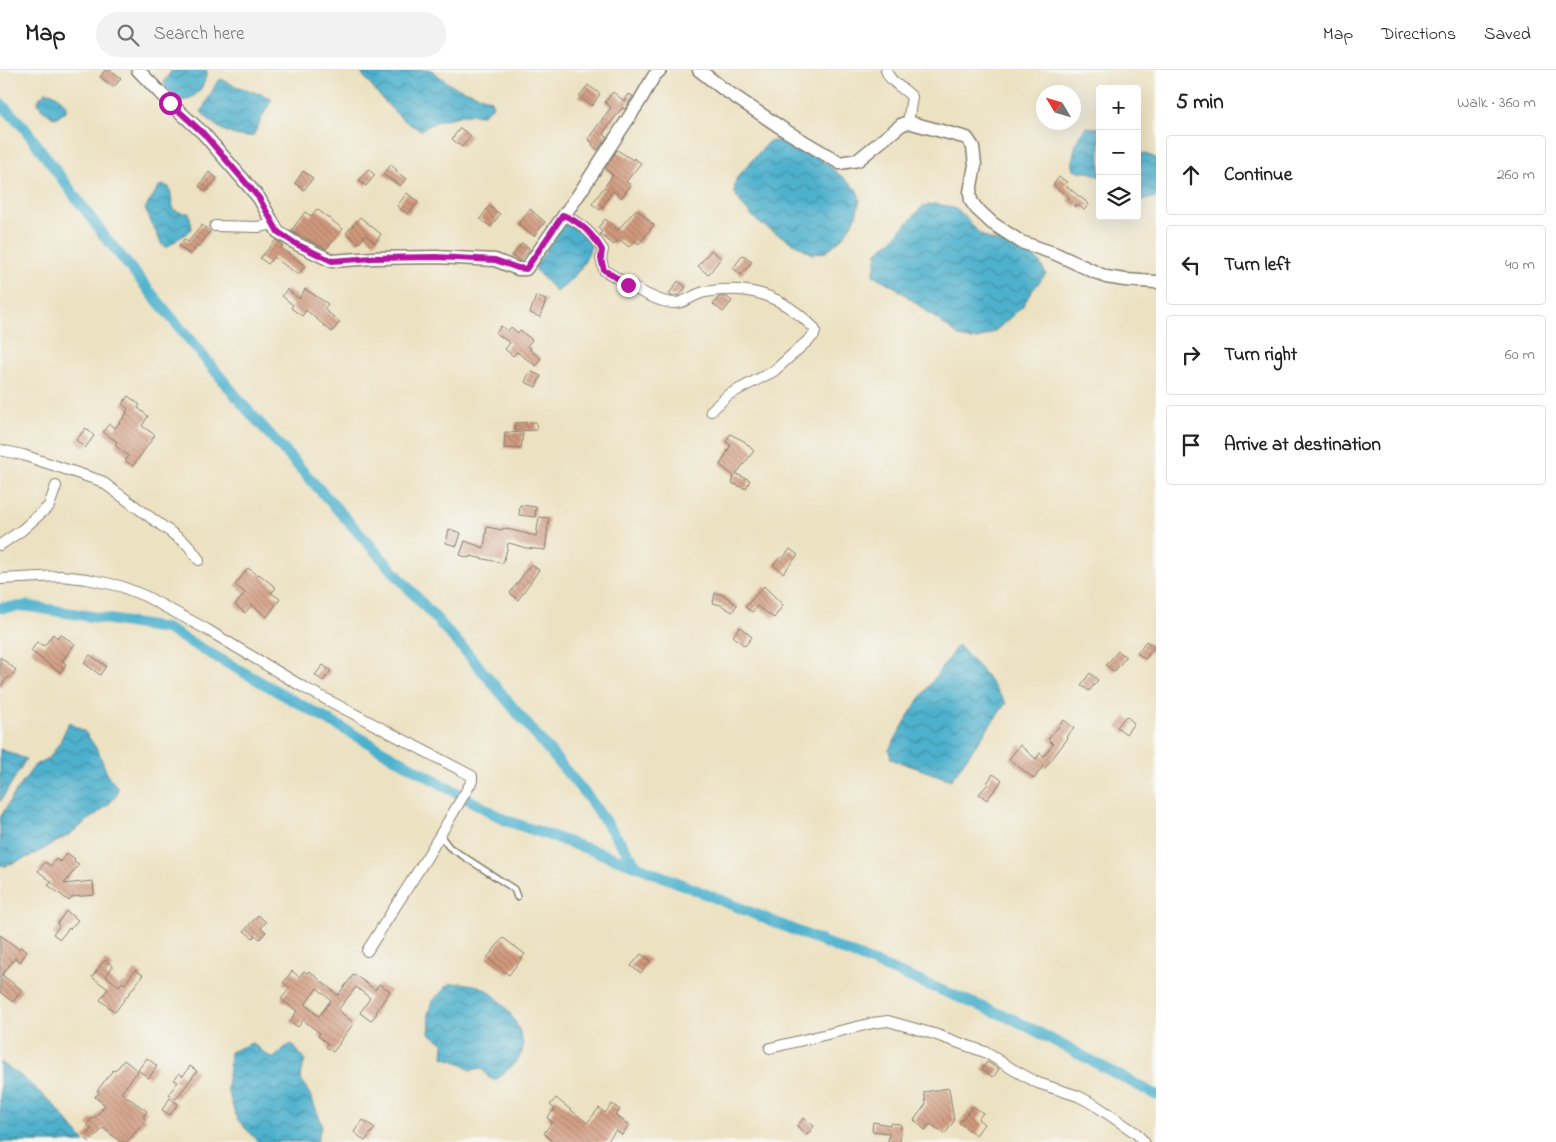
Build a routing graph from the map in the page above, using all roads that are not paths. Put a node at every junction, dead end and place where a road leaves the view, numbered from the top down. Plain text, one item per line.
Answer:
1 (138, 70) edge
2 (660, 70) edge
3 (699, 70) edge
4 (886, 70) edge
5 (908, 122) junction
6 (563, 215) junction
7 (274, 224) junction
8 (215, 226) dead end
9 (1156, 282) edge
10 (711, 410) dead end
11 (0, 450) edge
12 (56, 486) dead end
13 (0, 545) edge
14 (200, 560) dead end
15 (0, 580) edge
16 (440, 835) junction
17 (517, 897) dead end
18 (367, 951) dead end
19 (770, 1048) dead end
20 (1144, 1142) edge

1 - 7 street
2 - 6 street
3 - 5 street
4 - 5 street
5 - 9 street
6 - 7 street
6 - 10 street
7 - 8 street
11 - 14 street
12 - 13 street
15 - 16 street
16 - 17 lane
16 - 18 street
19 - 20 street

